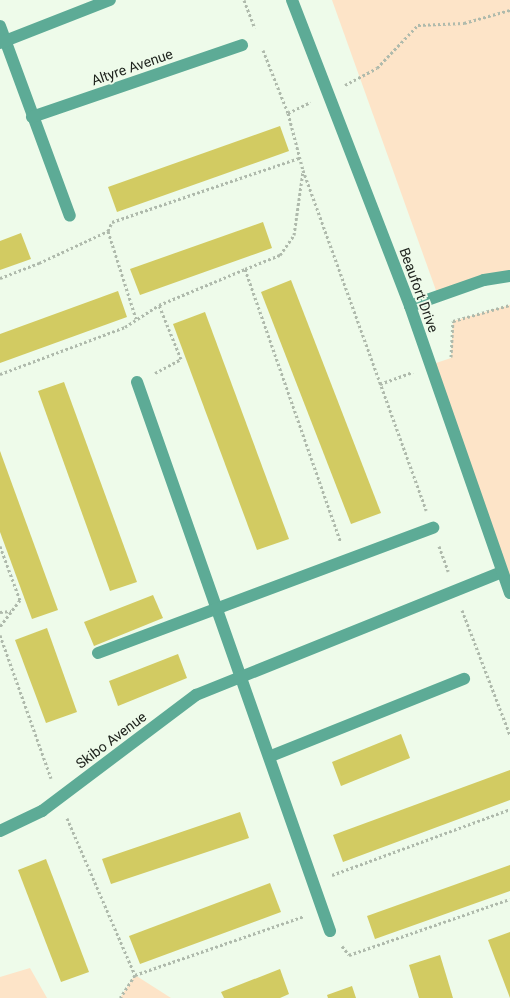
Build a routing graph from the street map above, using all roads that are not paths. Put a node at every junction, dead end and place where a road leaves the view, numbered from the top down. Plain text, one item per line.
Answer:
1 (110, 0) edge
2 (292, 0) edge
3 (0, 26) edge
4 (3, 42) edge
5 (242, 45) dead end
6 (32, 117) junction
7 (70, 216) dead end
8 (510, 276) edge
9 (410, 306) junction
10 (138, 382) road end
11 (432, 528) road end
12 (502, 572) junction
13 (510, 594) edge
14 (218, 609) junction
15 (98, 653) dead end
16 (241, 675) junction
17 (464, 679) dead end
18 (271, 756) junction
19 (0, 831) edge
20 (330, 931) road end

1 - 4 street
2 - 9 street, Beaufort Drive
3 - 4 street
4 - 6 street
5 - 6 street, Altyre Avenue
6 - 7 street
8 - 9 street
9 - 12 street, Beaufort Drive
10 - 14 street
11 - 14 street
12 - 13 street, Beaufort Drive
12 - 16 street, Skibo Avenue
14 - 15 street
14 - 16 street
16 - 18 street
16 - 19 street, Skibo Avenue
17 - 18 street
18 - 20 street

